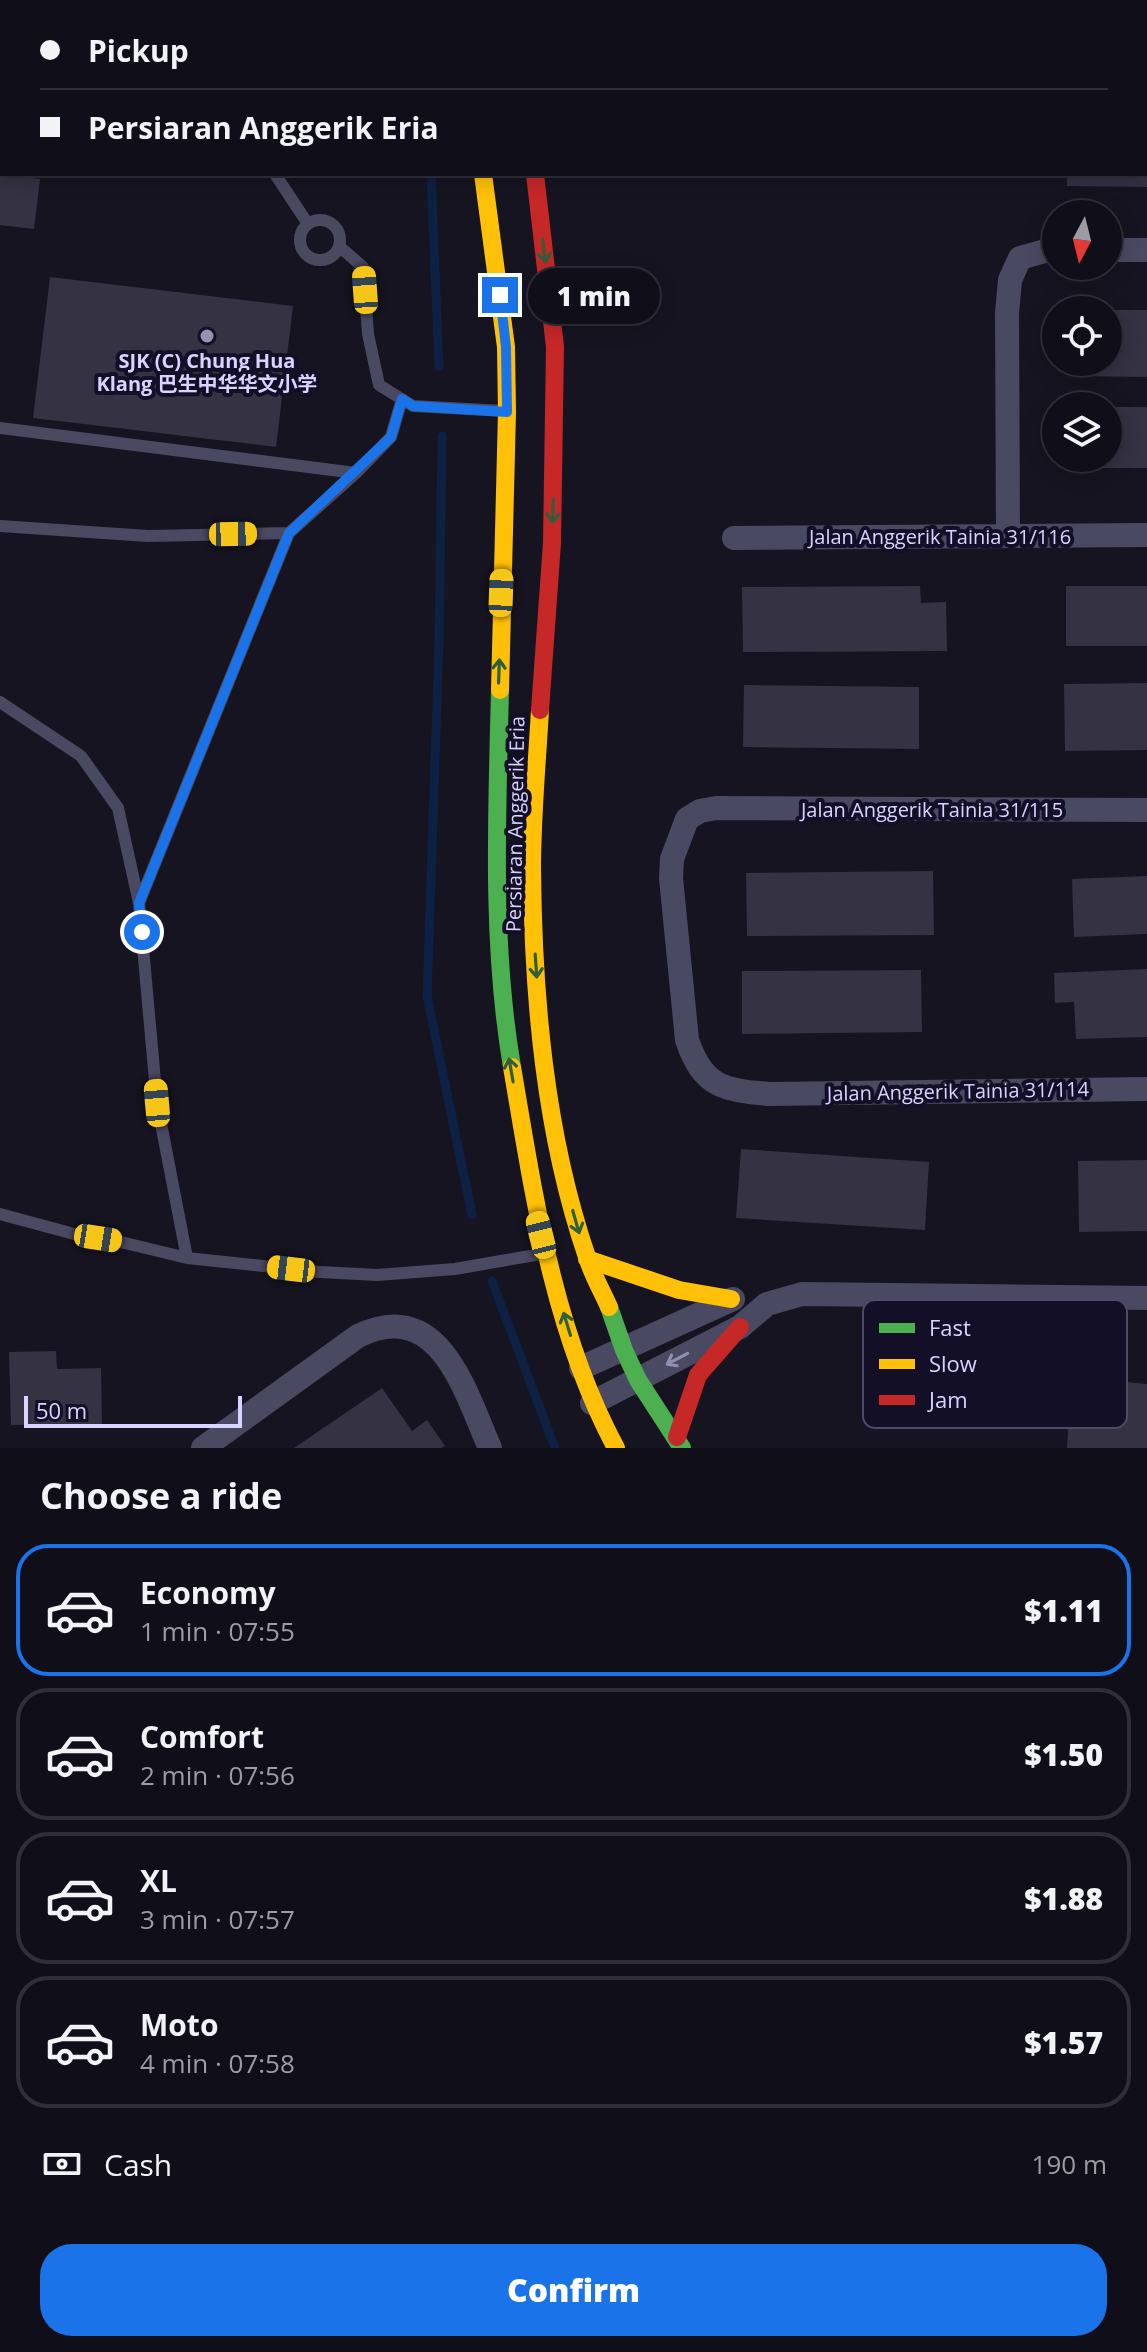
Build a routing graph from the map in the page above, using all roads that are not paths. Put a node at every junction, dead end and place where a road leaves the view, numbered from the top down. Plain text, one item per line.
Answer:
1 (276, 176) edge
2 (483, 176) edge
3 (535, 176) edge
4 (308, 224) junction
5 (340, 247) junction
6 (1122, 250) edge
7 (1147, 250) edge
8 (1042, 252) edge
9 (402, 399) junction
10 (507, 412) junction
11 (0, 428) edge
12 (356, 473) junction
13 (0, 526) edge
14 (289, 533) junction
15 (1008, 535) junction
16 (1147, 535) edge
17 (734, 538) dead end
18 (0, 702) edge
19 (716, 808) joint
20 (1147, 810) edge
21 (139, 903) junction
22 (1147, 1089) edge
23 (0, 1214) edge
24 (545, 1253) junction
25 (187, 1258) junction
26 (587, 1259) junction
27 (1147, 1298) edge
28 (731, 1299) junction
29 (767, 1304) junction
30 (740, 1327) junction
31 (624, 1350) junction
32 (581, 1368) junction
33 (638, 1380) junction
34 (592, 1403) junction
35 (680, 1442) edge
36 (203, 1448) edge
37 (490, 1448) edge
38 (616, 1448) edge

1 - 4 lane
2 - 10 main road, Persiaran Anggerik Eria
3 -> 26 main road, Persiaran Anggerik Eria
4 - 5 lane
4 - 5 lane
5 - 9 lane
6 - 7 street
8 - 15 street
9 - 10 lane
9 - 12 lane
24 -> 10 main road, Persiaran Anggerik Eria
11 - 12 lane
12 - 14 lane
13 - 14 lane
14 - 21 lane
15 - 16 street, Jalan Anggerik Tainia 31/116
15 - 17 street, Jalan Anggerik Tainia 31/116
18 - 21 lane
19 - 20 street, Jalan Anggerik Tainia 31/115
19 - 22 street, Jalan Anggerik Tainia 31/114
21 - 25 lane
23 - 25 lane
24 - 25 lane
32 -> 24 main road, Persiaran Anggerik Eria
26 - 28 main road
26 - 31 main road, Persiaran Anggerik Eria
27 - 29 street
28 - 29 street
28 - 31 street
29 - 30 street
30 -> 33 street
30 - 35 main road
31 - 32 street
31 - 33 main road, Persiaran Anggerik Eria
32 - 34 main road, Persiaran Anggerik Eria
33 - 34 street
33 - 35 main road, Persiaran Anggerik Eria
34 - 38 main road, Persiaran Anggerik Eria
36 - 37 street

